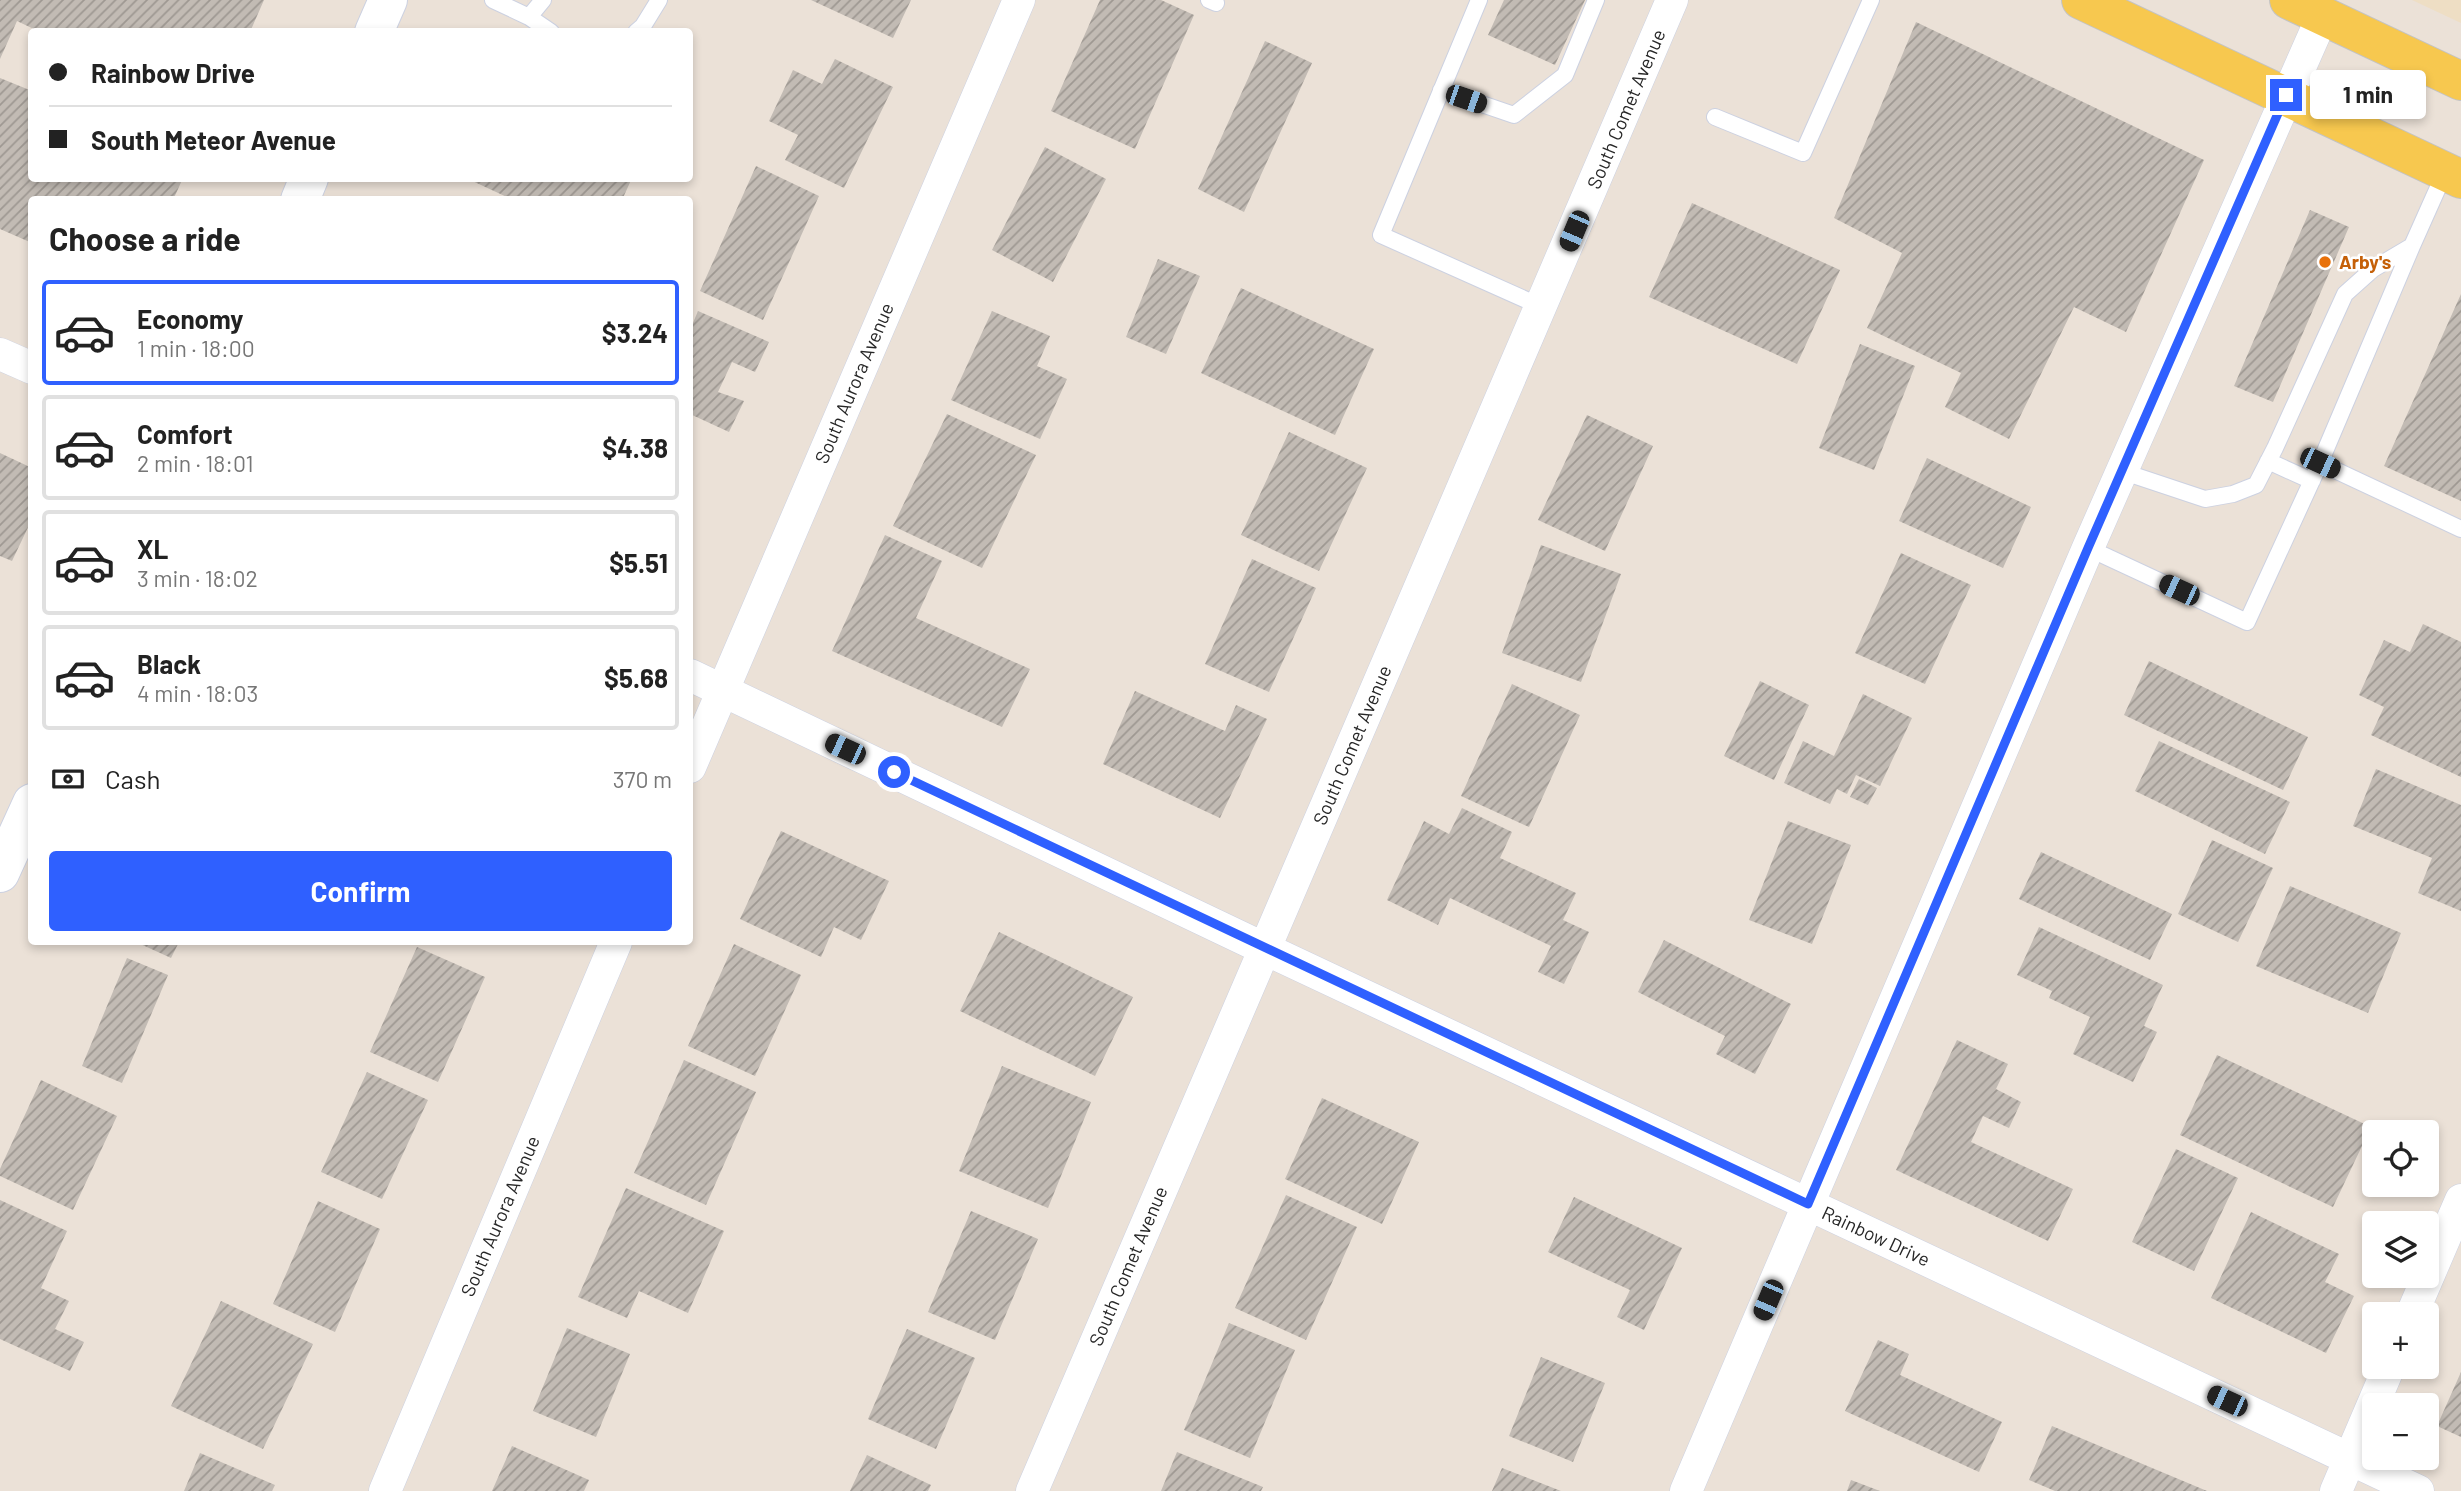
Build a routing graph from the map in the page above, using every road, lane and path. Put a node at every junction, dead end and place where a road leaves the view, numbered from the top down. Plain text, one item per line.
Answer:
1 (388, 0) edge
2 (493, 0) edge
3 (543, 0) edge
4 (659, 0) edge
5 (1019, 0) edge
6 (1479, 0) edge
7 (1596, 0) edge
8 (1672, 0) edge
9 (1871, 0) edge
10 (2081, 0) edge
11 (2306, 7) edge
12 (528, 17) junction
13 (376, 28) edge
14 (545, 28) edge
15 (641, 28) edge
16 (2461, 81) edge
17 (1441, 90) junction
18 (2286, 95) junction
19 (1715, 117) dead end
20 (2453, 176) edge
21 (2412, 246) junction
22 (1542, 307) junction
23 (0, 354) edge
24 (28, 366) edge
25 (2268, 461) junction
26 (2320, 463) junction
27 (2121, 471) junction
28 (2312, 481) junction
29 (2461, 529) edge
30 (2088, 548) junction
31 (693, 676) edge
32 (722, 691) junction
33 (693, 759) edge
34 (28, 812) edge
35 (0, 873) edge
36 (615, 945) edge
37 (1263, 948) junction
38 (2461, 1200) edge
39 (1808, 1204) junction
40 (2417, 1302) edge
41 (2384, 1379) edge
42 (2350, 1458) junction
43 (385, 1491) edge
44 (1032, 1491) edge
45 (1686, 1491) edge
46 (2336, 1491) edge
47 (2418, 1491) edge

1 - 13 street
2 - 12 lane
3 - 12 lane
4 - 15 lane
5 - 32 street, South Aurora Avenue
6 - 17 lane
7 - 17 lane
8 - 22 street, South Comet Avenue
9 - 19 lane
10 - 18 main road
11 - 16 main road
11 - 18 street
12 - 14 lane
17 - 22 lane
18 - 20 main road
18 - 27 street
20 - 21 lane
21 - 25 lane
21 - 26 lane
22 - 37 street, South Comet Avenue
23 - 24 street
25 - 27 lane
25 - 28 lane
26 - 28 lane
26 - 29 lane
27 - 30 street
28 - 30 lane
30 - 39 street
31 - 32 street, Rainbow Drive
32 - 33 street, South Aurora Avenue
32 - 37 street, Rainbow Drive
34 - 35 street
36 - 43 street, South Aurora Avenue
37 - 39 street, Rainbow Drive
37 - 44 street, South Comet Avenue
38 - 40 street
39 - 42 street, Rainbow Drive
39 - 45 street
41 - 42 street
42 - 46 street
42 - 47 street, Rainbow Drive

